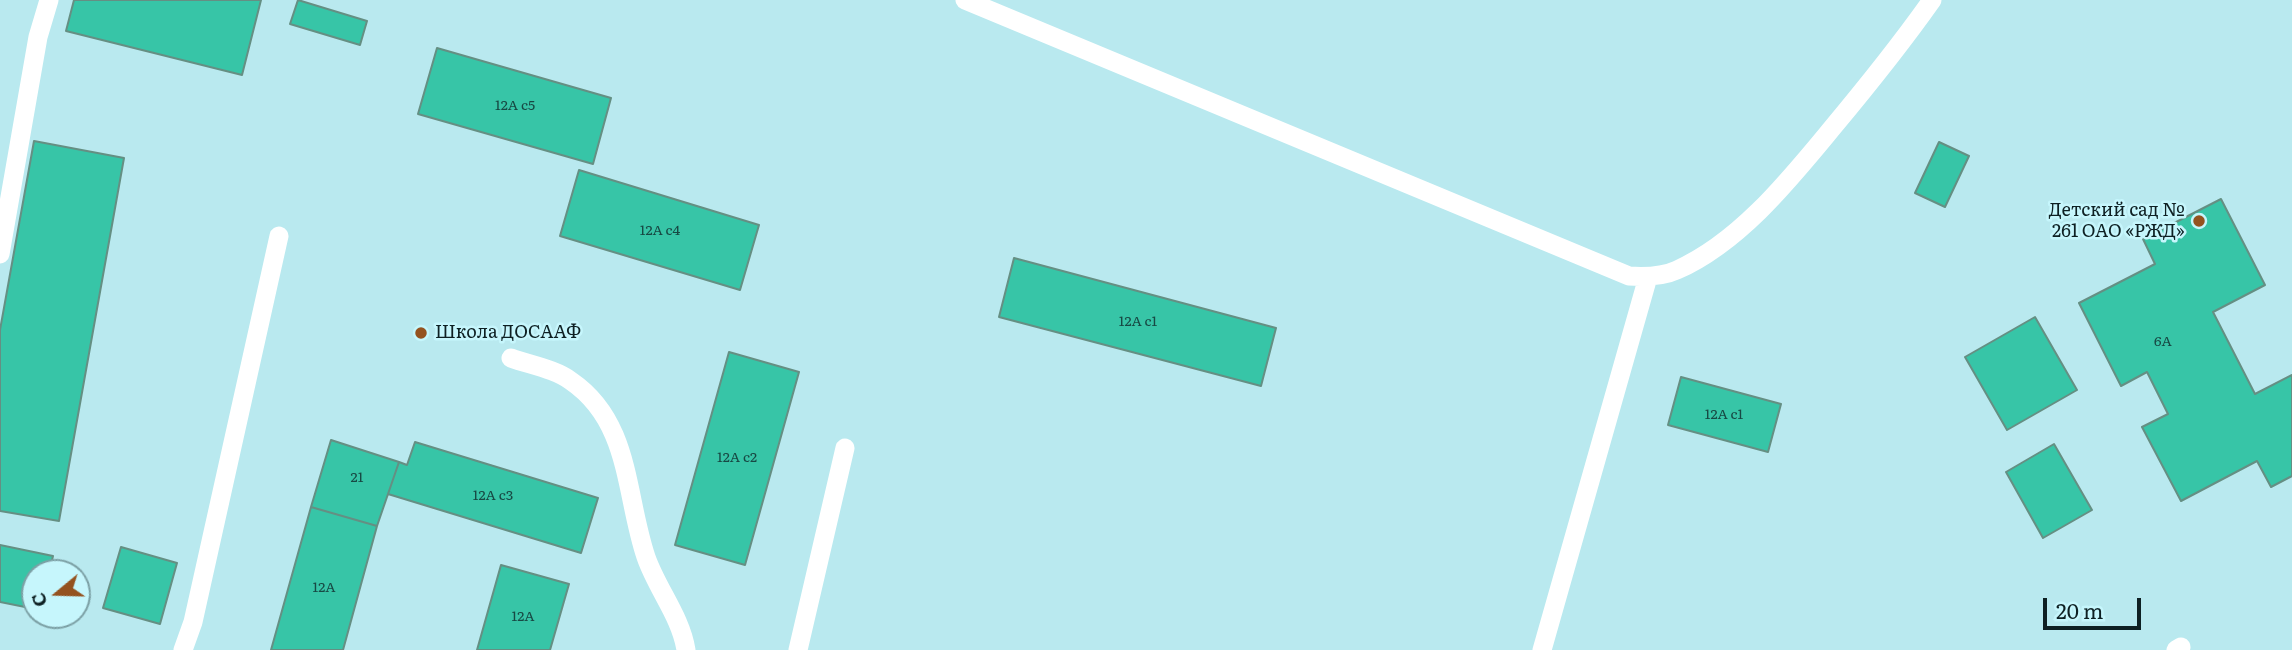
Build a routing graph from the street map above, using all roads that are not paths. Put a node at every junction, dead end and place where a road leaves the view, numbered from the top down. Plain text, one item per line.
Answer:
1 (49, 0) edge
2 (965, 0) edge
3 (1932, 0) edge
4 (279, 236) dead end
5 (0, 254) edge
6 (1648, 277) junction
7 (511, 358) dead end
8 (845, 447) dead end
9 (183, 650) edge
10 (686, 650) edge
11 (798, 650) edge
12 (1542, 650) edge

1 - 5 lane
2 - 6 lane
3 - 6 lane
4 - 9 lane
6 - 12 lane
7 - 10 lane
8 - 11 lane

